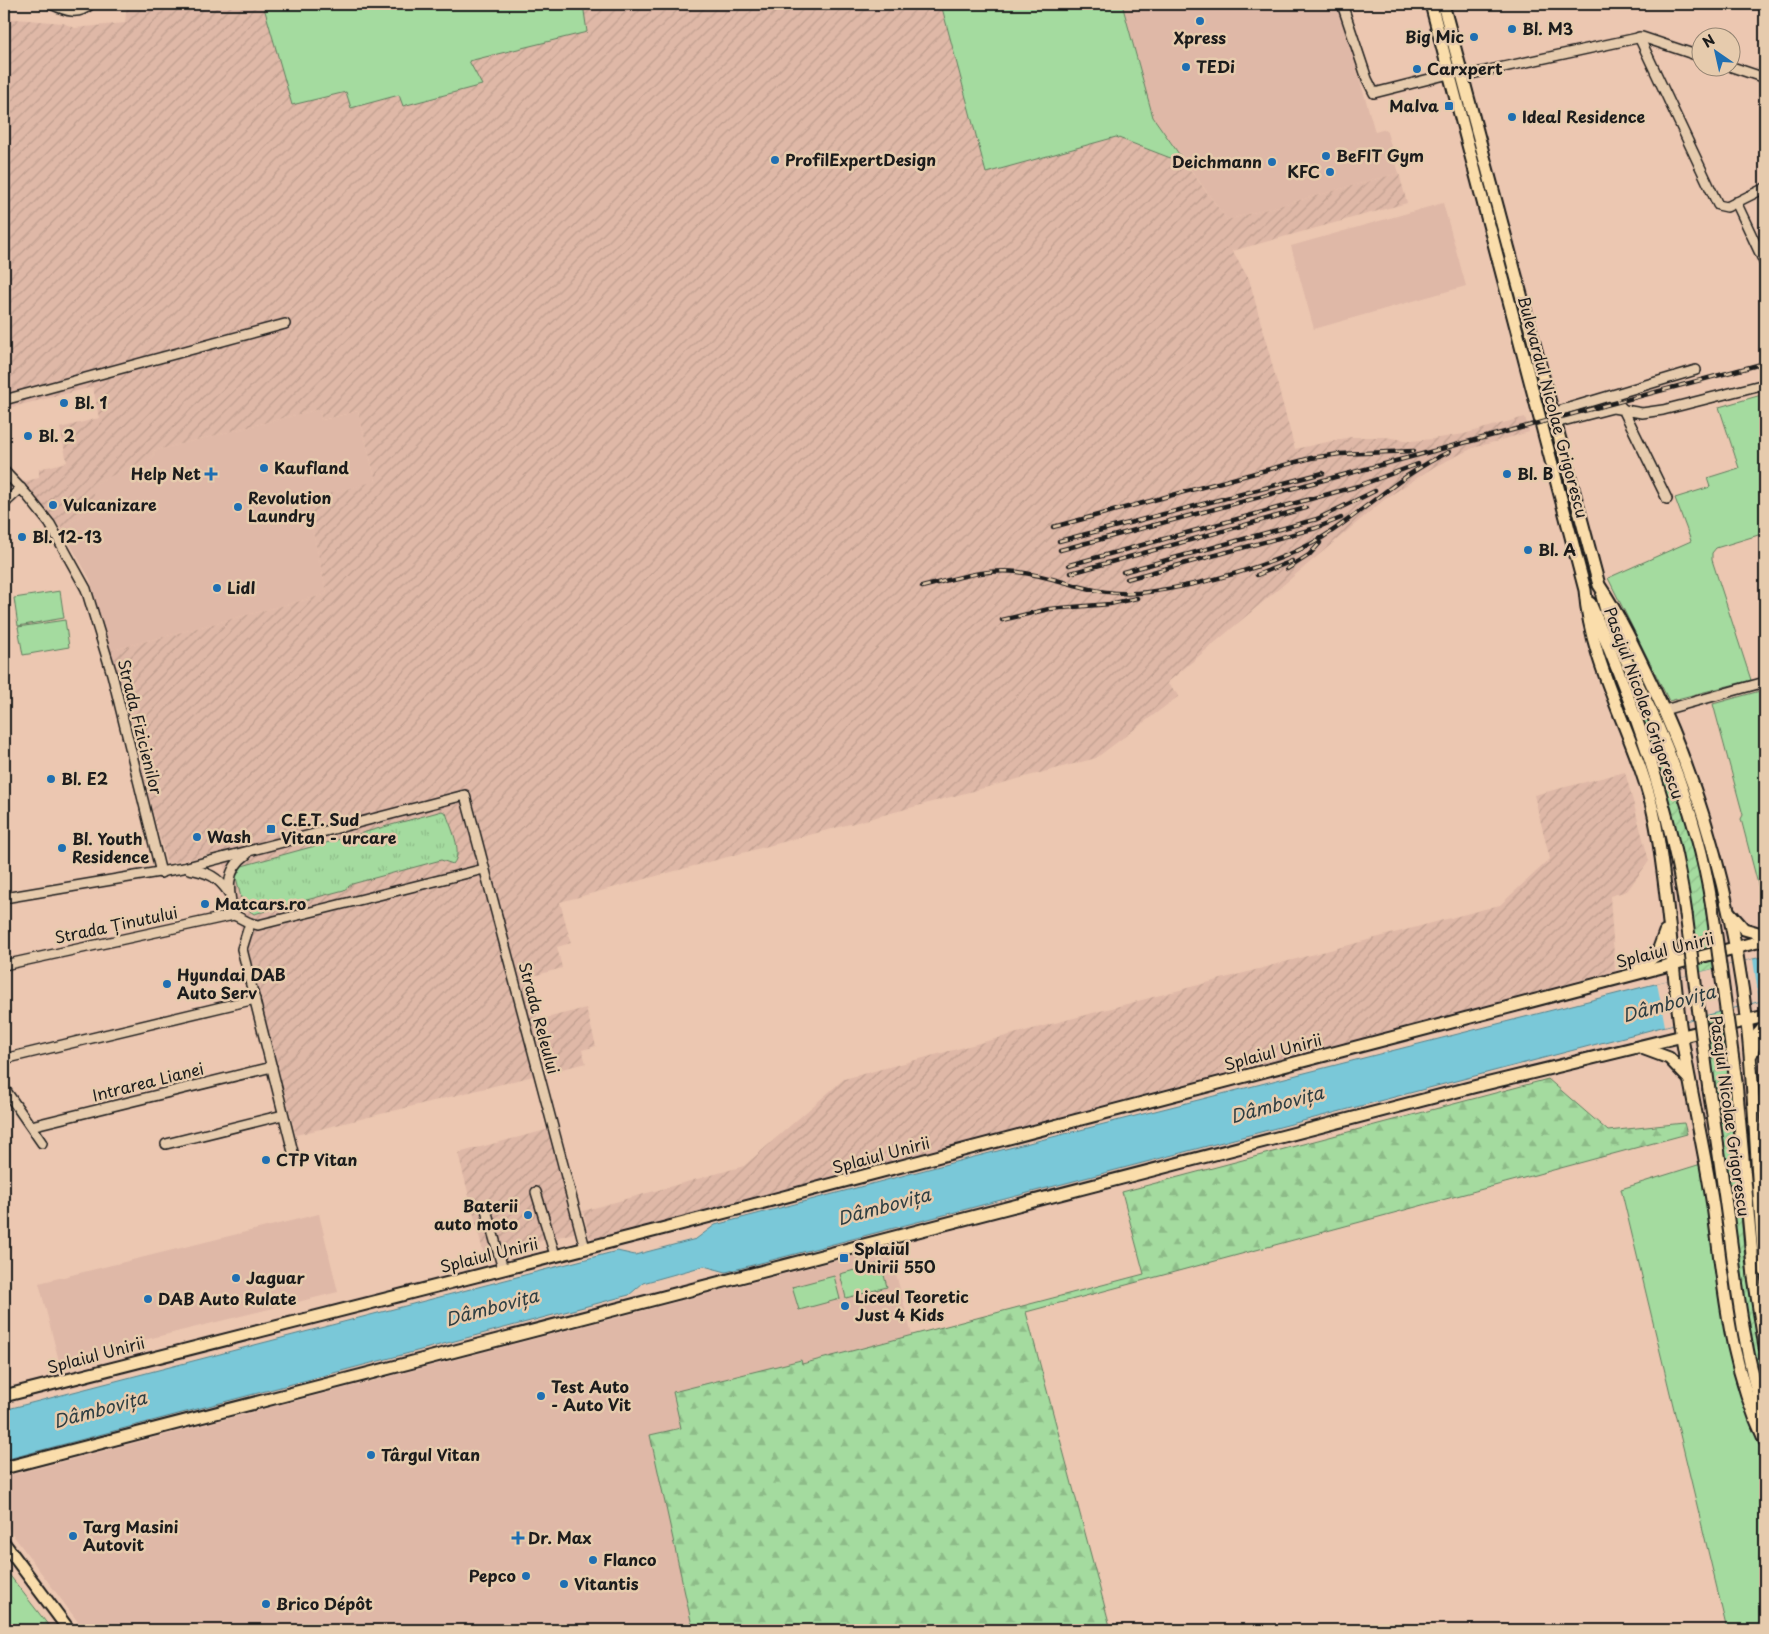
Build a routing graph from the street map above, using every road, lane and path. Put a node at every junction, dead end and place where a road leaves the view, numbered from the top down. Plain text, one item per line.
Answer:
1 (50, 4) edge
2 (91, 4) edge
3 (1342, 4) edge
4 (1430, 4) edge
5 (1443, 4) edge
6 (1639, 37) junction
7 (1692, 54) edge
8 (1742, 70) edge
9 (1449, 74) junction
10 (1462, 76) junction
11 (1765, 78) edge
12 (1765, 188) edge
13 (1736, 202) junction
14 (1765, 264) edge
15 (285, 324) dead end
16 (1696, 370) dead end
17 (1765, 384) edge
18 (1612, 396) junction
19 (4, 400) edge
20 (1623, 409) junction
21 (1554, 418) junction
22 (4, 471) edge
23 (21, 488) junction
24 (1667, 499) dead end
25 (4, 504) edge
26 (1599, 585) junction
27 (1585, 590) junction
28 (1765, 682) edge
29 (1664, 710) junction
30 (249, 852) junction
31 (183, 868) junction
32 (484, 869) junction
33 (161, 873) junction
34 (229, 893) junction
35 (4, 898) edge
36 (1728, 909) junction
37 (234, 915) junction
38 (1667, 916) junction
39 (250, 923) junction
40 (1765, 935) edge
41 (1765, 940) edge
42 (1736, 948) junction
43 (1672, 965) junction
44 (4, 966) edge
45 (1629, 976) junction
46 (255, 999) junction
47 (1765, 1016) edge
48 (1746, 1021) junction
49 (1765, 1026) edge
50 (1682, 1038) junction
51 (1639, 1048) junction
52 (4, 1059) edge
53 (1750, 1065) junction
54 (272, 1067) junction
55 (1690, 1081) junction
56 (5, 1093) edge
57 (283, 1115) junction
58 (31, 1126) junction
59 (42, 1142) dead end
60 (166, 1144) dead end
61 (293, 1152) dead end
62 (536, 1192) dead end
63 (485, 1206) dead end
64 (585, 1248) junction
65 (555, 1256) junction
66 (503, 1269) junction
67 (1765, 1271) edge
68 (1765, 1347) edge
69 (4, 1396) edge
70 (1765, 1419) edge
71 (1765, 1441) edge
72 (4, 1468) edge
73 (4, 1543) edge
74 (69, 1630) edge

1 - 2 street
3 - 9 street
4 - 9 main road, Bulevardul Nicolae Grigorescu
5 - 10 main road, Bulevardul Nicolae Grigorescu
6 - 7 street
6 - 10 street
6 - 13 street
8 - 11 street
9 - 10 main road
9 - 27 main road, Bulevardul Nicolae Grigorescu
10 - 21 main road, Bulevardul Nicolae Grigorescu
12 - 13 street
13 - 14 street
15 - 19 street
16 - 18 street
17 - 20 street
18 - 20 street
18 - 21 street
20 - 21 street
20 - 24 street
21 - 26 main road, Bulevardul Nicolae Grigorescu
22 - 23 street, Strada Fizicienilor
23 - 25 street
23 - 33 street, Strada Fizicienilor
26 - 29 main road, Bulevardul Nicolae Grigorescu
26 - 68 main road, Pasajul Nicolae Grigorescu, bridge
27 - 38 main road, Bulevardul Nicolae Grigorescu
27 - 70 main road, Pasajul Nicolae Grigorescu, bridge
28 - 29 street
29 - 36 main road, Bulevardul Nicolae Grigorescu
30 - 31 street
30 - 32 street, Strada Releului
30 - 34 street
31 - 33 street
31 - 34 street
32 - 39 street
32 - 64 street, Strada Releului
33 - 35 street
34 - 37 street
36 - 40 main road
36 - 42 main road, Bulevardul Nicolae Grigorescu
37 - 39 street
37 - 44 street, Strada Ținutului
38 - 43 main road, Bulevardul Nicolae Grigorescu
38 - 45 main road
39 - 46 street
41 - 42 main road, Splaiul Unirii
42 - 43 main road, Splaiul Unirii
42 - 48 main road, Bulevardul Nicolae Grigorescu
43 - 45 main road, Splaiul Unirii
43 - 50 main road, Bulevardul Nicolae Grigorescu
45 - 64 main road, Splaiul Unirii
46 - 52 street
46 - 54 street
47 - 48 main road
48 - 50 main road
48 - 53 main road, Bulevardul Nicolae Grigorescu
49 - 53 main road
50 - 51 main road
50 - 55 main road, Bulevardul Nicolae Grigorescu
51 - 55 main road
51 - 72 main road
53 - 67 main road
54 - 57 street
54 - 58 street, Intrarea Lianei
55 - 71 main road, Bulevardul Nicolae Grigorescu
56 - 58 street
57 - 60 street
57 - 61 street
58 - 59 street
62 - 65 street
63 - 66 street
64 - 65 main road, Splaiul Unirii
65 - 66 main road, Splaiul Unirii
66 - 69 main road, Splaiul Unirii
73 - 74 main road

